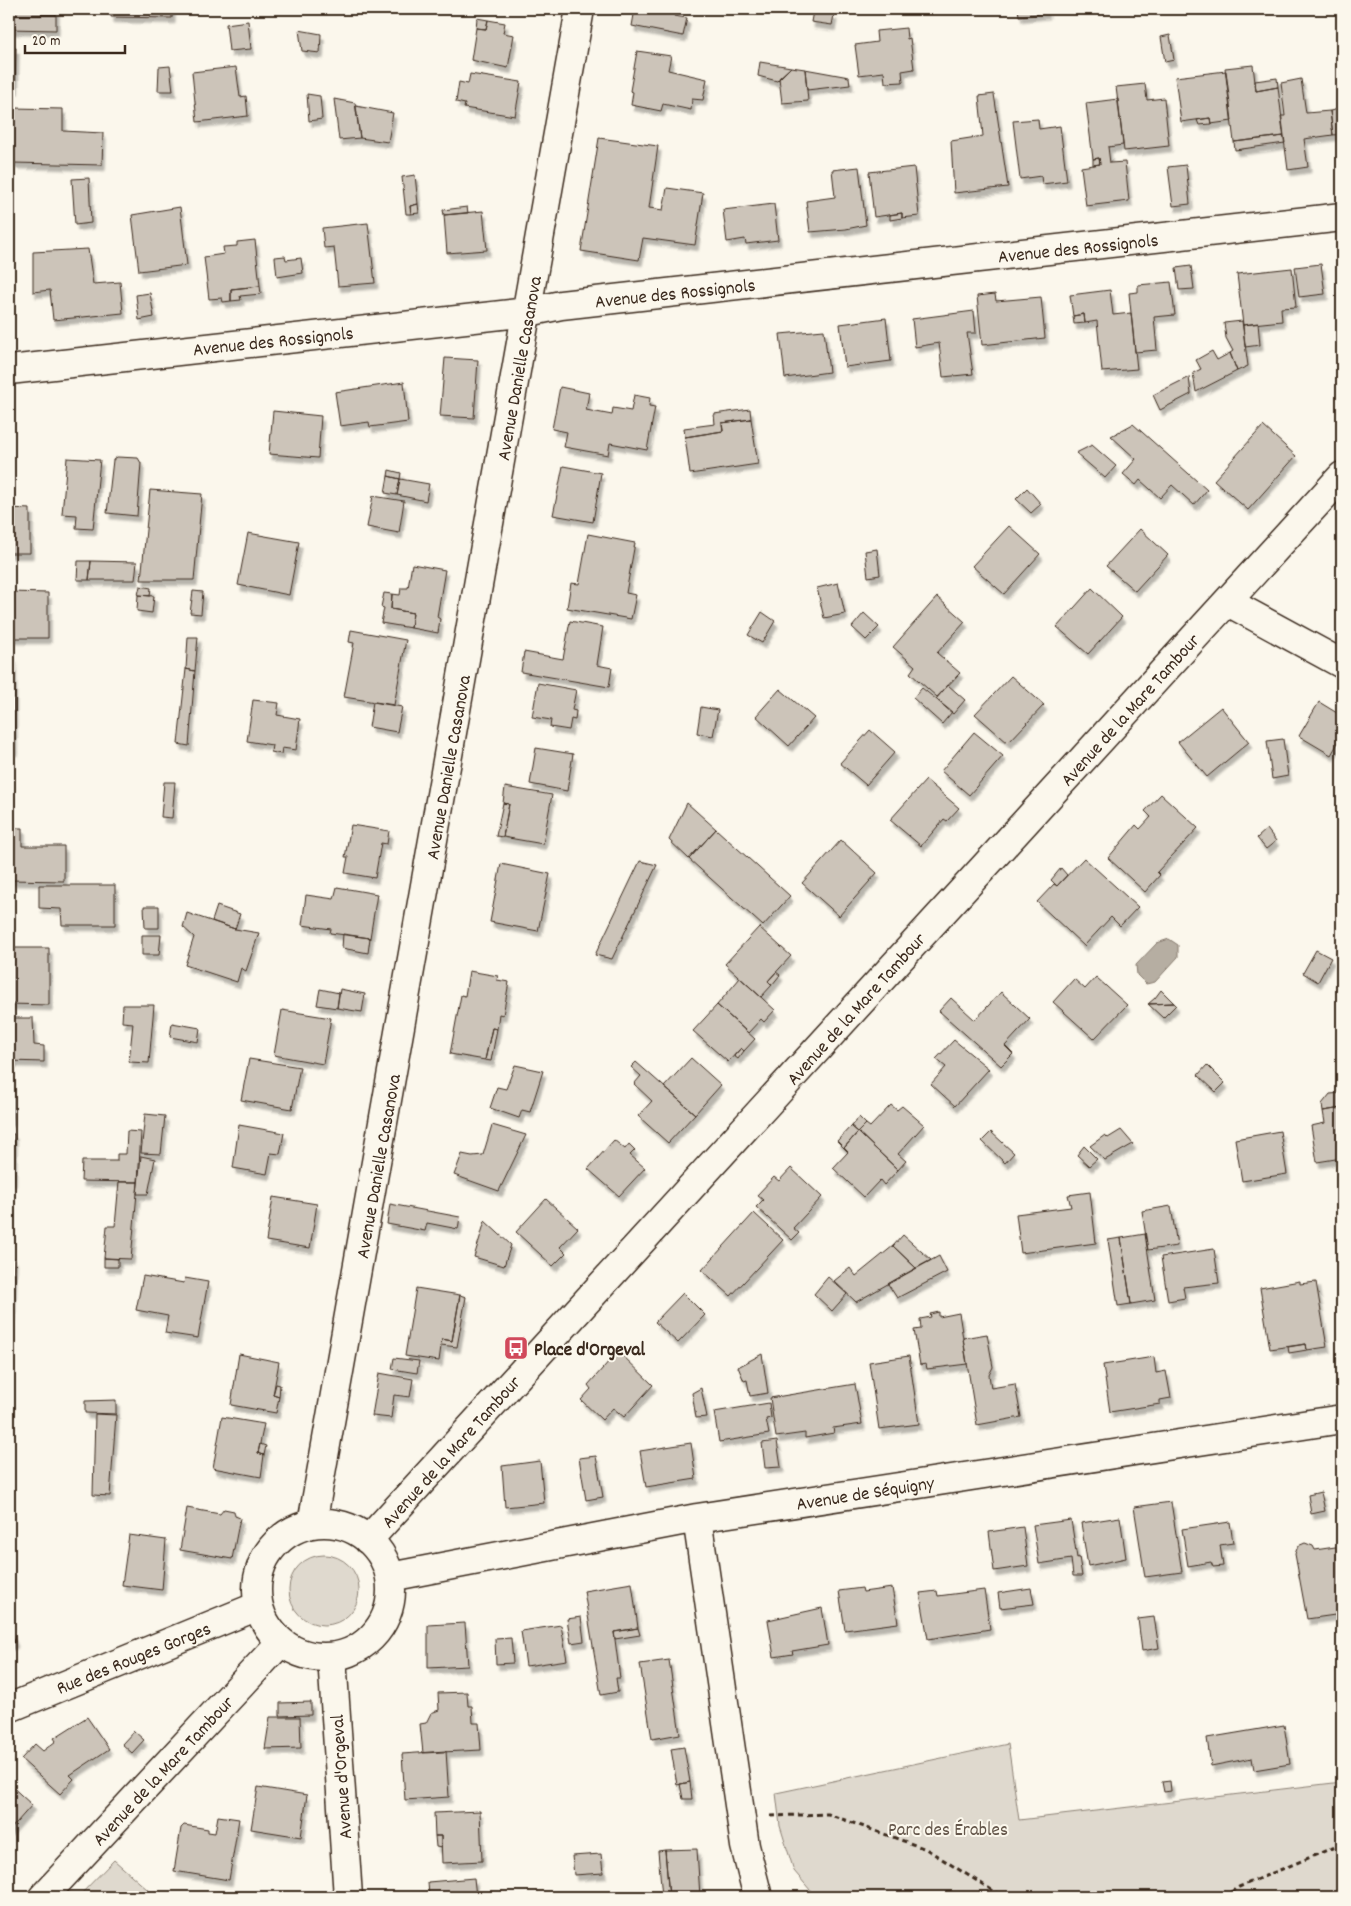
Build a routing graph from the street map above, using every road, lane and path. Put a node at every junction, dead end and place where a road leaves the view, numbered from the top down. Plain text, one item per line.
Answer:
1 (580, 9) edge
2 (1342, 217) edge
3 (528, 312) junction
4 (9, 370) edge
5 (1342, 476) edge
6 (1228, 602) junction
7 (1342, 664) edge
8 (1342, 1419) edge
9 (697, 1518) junction
10 (312, 1524) junction
11 (368, 1540) junction
12 (390, 1578) junction
13 (258, 1606) junction
14 (281, 1642) junction
15 (332, 1657) junction
16 (9, 1708) edge
17 (1342, 1844) edge
18 (745, 1846) junction
19 (44, 1897) edge
20 (348, 1897) edge
21 (758, 1897) edge
22 (1003, 1897) edge
23 (1222, 1897) edge

1 - 3 street, Avenue Danielle Casanova
2 - 3 street, Avenue des Rossignols
3 - 4 street, Avenue des Rossignols
3 - 10 street, Avenue Danielle Casanova
5 - 6 street, Avenue de la Mare Tambour
6 - 7 street
6 - 11 street, Avenue de la Mare Tambour
8 - 9 street, Avenue de Séquigny
9 - 12 street, Avenue de Séquigny
9 - 18 street
10 - 11 street
10 - 13 street
11 - 12 street
12 - 15 street
13 - 14 street
13 - 16 street, Rue des Rouges Gorges
14 - 15 street
14 - 19 street, Avenue de la Mare Tambour
15 - 20 street, Avenue d'Orgeval
17 - 23 path
18 - 21 street
18 - 22 path

